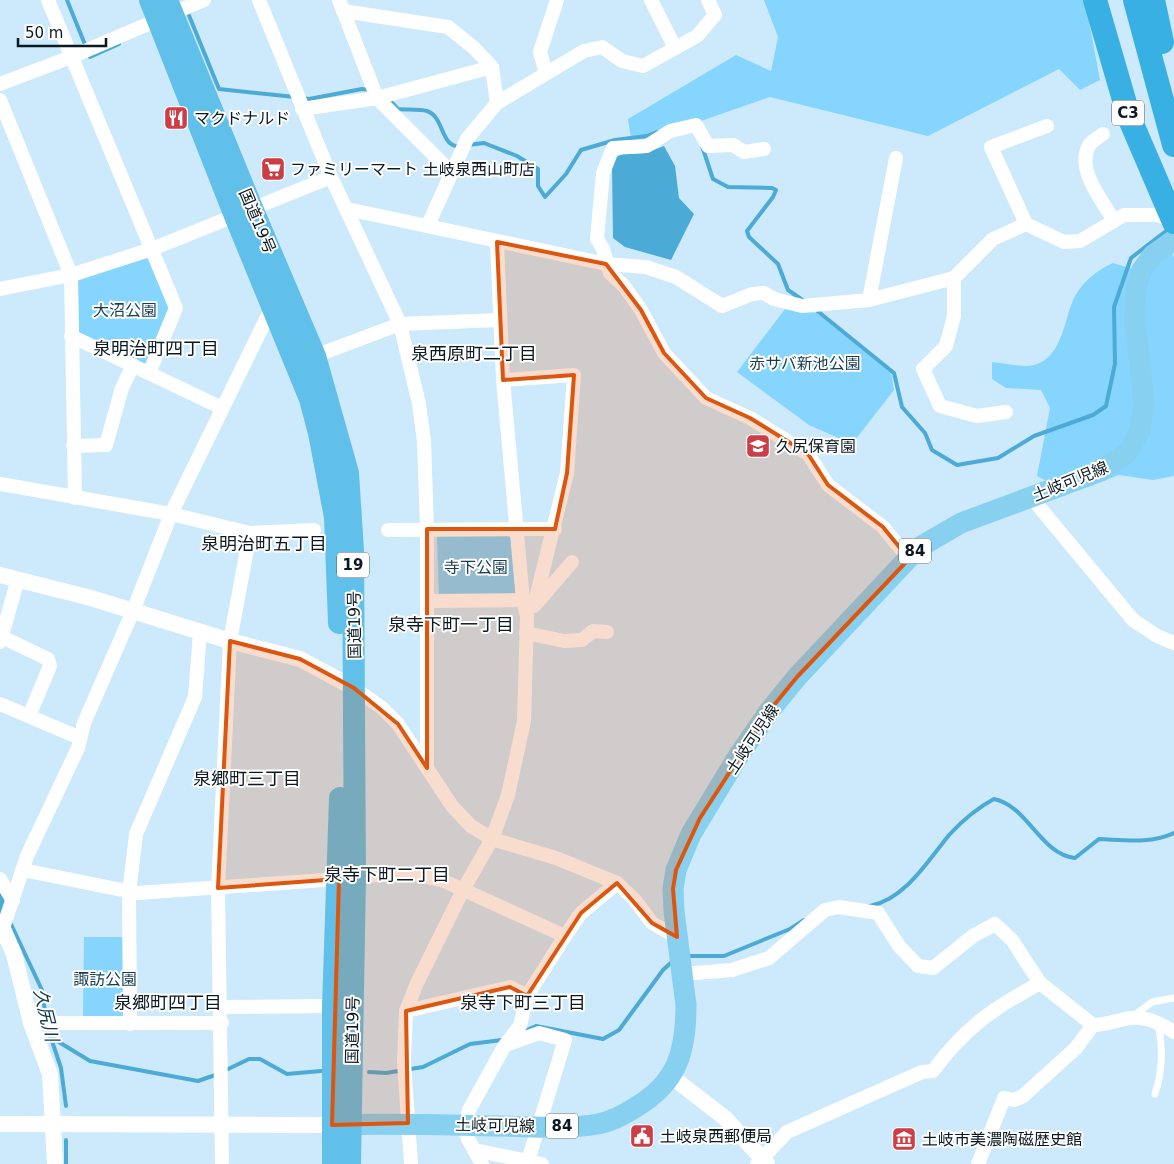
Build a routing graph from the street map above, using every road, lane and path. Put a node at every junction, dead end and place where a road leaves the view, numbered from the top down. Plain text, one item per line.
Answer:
1 (48, 0) edge
2 (204, 0) edge
3 (259, 0) edge
4 (557, 0) edge
5 (651, 0) edge
6 (708, 0) edge
7 (1095, 0) edge
8 (1135, 0) edge
9 (1153, 0) edge
10 (341, 6) edge
11 (162, 8) edge
12 (675, 48) junction
13 (71, 57) junction
14 (492, 67) junction
15 (546, 73) junction
16 (0, 84) edge
17 (1174, 87) edge
18 (377, 98) junction
19 (0, 100) edge
20 (497, 103) junction
21 (302, 109) junction
22 (1047, 126) dead end
23 (1103, 134) dead end
24 (1174, 145) edge
25 (764, 149) dead end
26 (896, 158) dead end
27 (451, 172) junction
28 (330, 177) junction
29 (346, 209) junction
30 (243, 212) junction
31 (1114, 220) junction
32 (1174, 223) edge
33 (1026, 224) junction
34 (428, 225) junction
35 (1174, 240) edge
36 (497, 242) junction
37 (152, 248) junction
38 (606, 264) junction
39 (71, 275) junction
40 (954, 278) junction
41 (0, 289) edge
42 (869, 300) junction
43 (273, 305) junction
44 (499, 320) junction
45 (400, 324) junction
46 (71, 336) junction
47 (315, 356) junction
48 (133, 365) junction
49 (149, 373) junction
50 (503, 380) junction
51 (222, 408) junction
52 (1006, 412) dead end
53 (73, 446) junction
54 (0, 484) edge
55 (1031, 497) junction
56 (75, 498) junction
57 (171, 514) junction
58 (427, 529) junction
59 (516, 529) junction
60 (555, 529) junction
61 (314, 530) dead end
62 (388, 530) dead end
63 (250, 533) junction
64 (909, 559) junction
65 (572, 562) dead end
66 (0, 575) edge
67 (18, 579) junction
68 (428, 601) junction
69 (528, 608) junction
70 (133, 611) junction
71 (200, 632) junction
72 (607, 632) dead end
73 (526, 633) junction
74 (1, 639) edge
75 (230, 640) junction
76 (1174, 643) edge
77 (348, 683) junction
78 (0, 704) edge
79 (28, 716) junction
80 (80, 738) junction
81 (427, 768) junction
82 (492, 839) junction
83 (23, 870) junction
84 (347, 877) junction
85 (0, 879) edge
86 (617, 883) junction
87 (218, 888) junction
88 (463, 890) junction
89 (129, 893) junction
90 (13, 901) junction
91 (1, 930) edge
92 (565, 936) junction
93 (680, 956) junction
94 (1040, 983) junction
95 (527, 996) junction
96 (1174, 998) edge
97 (334, 1006) junction
98 (222, 1007) junction
99 (406, 1012) junction
100 (1130, 1018) junction
101 (32, 1023) junction
102 (222, 1023) junction
103 (1158, 1023) junction
104 (130, 1024) junction
105 (1093, 1026) junction
106 (1174, 1032) edge
107 (505, 1045) junction
108 (672, 1077) junction
109 (1155, 1094) dead end
110 (54, 1123) junction
111 (408, 1123) junction
112 (0, 1124) edge
113 (341, 1125) junction
114 (222, 1126) junction
115 (465, 1126) junction
116 (540, 1126) junction
117 (474, 1150) junction
118 (528, 1161) junction
119 (762, 1162) edge
120 (55, 1164) edge
121 (222, 1164) edge
122 (332, 1164) edge
123 (350, 1164) edge
124 (411, 1164) edge
125 (482, 1164) edge
126 (542, 1164) edge
127 (978, 1164) edge

1 - 13 street
2 - 11 street
3 - 21 street
4 - 15 street
5 - 12 street
6 - 12 street
7 - 32 highway, C3
8 - 24 highway
9 - 17 highway
10 - 14 street
10 - 18 street
11 - 13 street
11 - 30 highway, 国道19号 / 19
12 - 15 street
13 - 16 street
13 - 37 street
14 - 18 street
14 - 20 street
15 - 20 street
18 - 21 street
18 - 27 street
19 - 39 street
20 - 27 street
21 - 28 street
22 - 33 street
23 - 31 street
25 - 38 street
26 - 42 street
27 - 34 street
28 - 29 street
28 - 30 street
29 - 34 street
29 - 45 street
30 - 37 street
30 - 43 highway, 国道19号 / 19
30 - 47 highway, 国道19号 / 19
31 - 32 street
31 - 33 street
33 - 40 street
34 - 36 street
35 - 55 main road, 土岐可児線 / 84
36 - 38 street
36 - 44 street
37 - 39 street
37 - 49 street
38 - 42 street
38 - 64 street
39 - 41 street
39 - 46 street
40 - 42 street
40 - 52 street
43 - 51 street
43 - 77 highway, 国道19号 / 19
44 - 45 street
44 - 50 street
45 - 47 street
45 - 58 street
46 - 48 street
46 - 53 street
47 - 77 highway, 国道19号 / 19
48 - 49 street
48 - 53 street
49 - 51 street
50 - 59 street
50 - 60 street
51 - 57 street
53 - 56 street
54 - 56 street
55 - 64 main road, 土岐可児線 / 84
55 - 76 street
56 - 57 street
57 - 63 street
57 - 70 street
58 - 59 street
58 - 62 street
58 - 68 street
59 - 60 street
59 - 69 street
60 - 69 street
61 - 63 street
63 - 75 street
64 - 93 main road, 土岐可児線 / 84
65 - 69 street
66 - 67 street
67 - 70 street
67 - 74 street
68 - 69 street
68 - 81 street
69 - 73 street
70 - 71 street
70 - 80 street
71 - 75 street
71 - 89 street
72 - 73 street
73 - 82 street
74 - 79 street
75 - 77 street
75 - 87 street
77 - 81 street
77 - 84 highway, 国道19号 / 19
78 - 79 street
79 - 80 street
80 - 83 street
81 - 82 street
82 - 86 street
82 - 88 street
83 - 89 street
83 - 90 street
84 - 87 street
84 - 88 street
84 - 97 highway, 国道19号 / 19
84 - 113 highway, 国道19号 / 19
85 - 90 street
86 - 92 street
86 - 93 street
87 - 89 street
87 - 98 street
88 - 92 street
88 - 99 street
89 - 104 street
90 - 91 street
91 - 101 street
92 - 95 street
93 - 94 street
93 - 108 main road, 土岐可児線 / 84
94 - 105 street
94 - 119 street
95 - 99 street
95 - 107 street
96 - 100 lane
97 - 98 street
97 - 113 highway, 国道19号 / 19
98 - 102 street
99 - 111 street
100 - 103 street
100 - 105 street
101 - 104 street
101 - 110 street
102 - 104 street
102 - 114 street
103 - 106 street
103 - 109 lane
105 - 127 street
107 - 115 street
107 - 116 street
108 - 116 main road, 土岐可児線 / 84
108 - 119 street
110 - 112 street
110 - 114 street
110 - 120 street
111 - 113 main road, 土岐可児線 / 84
111 - 115 main road, 土岐可児線 / 84
111 - 124 street
113 - 114 street
113 - 122 highway, 国道19号 / 19
113 - 123 highway, 国道19号 / 19
114 - 121 street
115 - 116 main road, 土岐可児線 / 84
115 - 117 street
116 - 118 street
117 - 118 street
117 - 125 street
118 - 126 street

